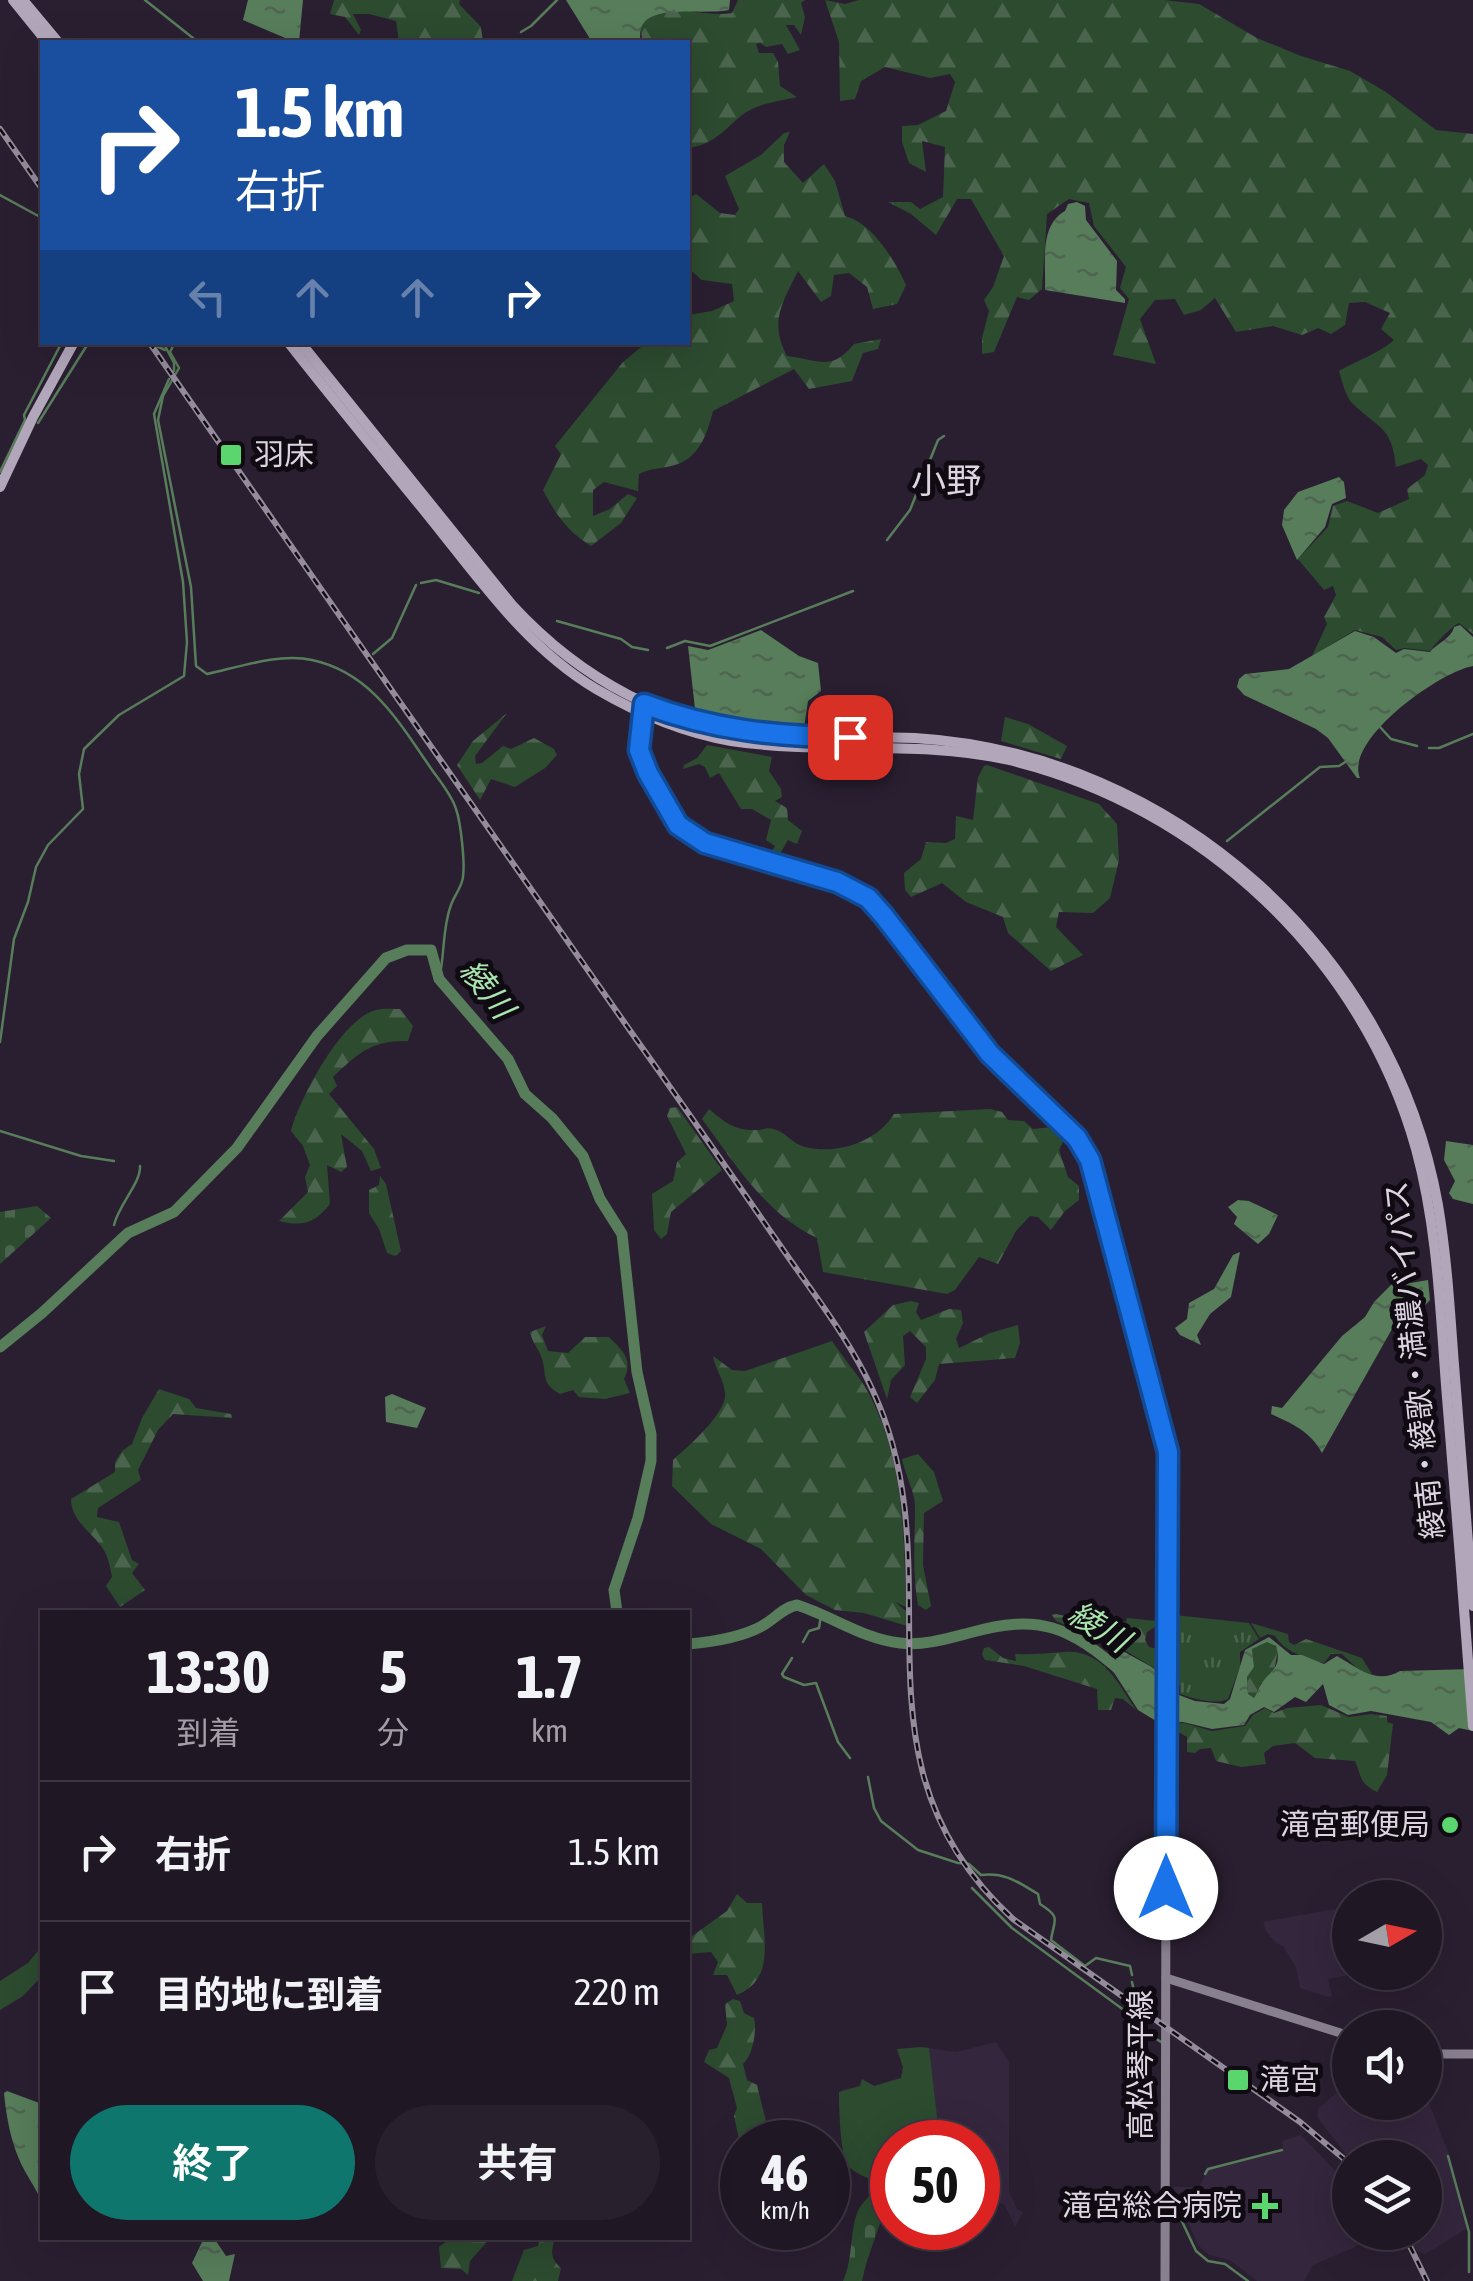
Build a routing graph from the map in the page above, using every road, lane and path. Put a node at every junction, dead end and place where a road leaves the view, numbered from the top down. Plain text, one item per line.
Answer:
1 (13, 0) edge
2 (23, 0) edge
3 (45, 40) edge
4 (56, 40) edge
5 (72, 345) edge
6 (290, 345) edge
7 (302, 345) edge
8 (0, 487) edge
9 (644, 708) junction
10 (1473, 1606) edge
11 (1473, 1726) edge
12 (1166, 1978) junction
13 (1332, 2030) edge
14 (1442, 2054) edge
15 (1473, 2054) edge
16 (1165, 2281) edge

1 - 3 highway
2 - 4 highway
5 - 8 highway
6 - 9 highway, 綾南・綾歌・満濃バイパス
7 - 9 highway, 綾南・綾歌・満濃バイパス
9 - 10 highway, 綾南・綾歌・満濃バイパス
9 - 11 highway, 綾南・綾歌・満濃バイパス
9 - 12 main road, 高松琴平線
12 - 13 main road
12 - 16 main road, 高松琴平線
14 - 15 main road

